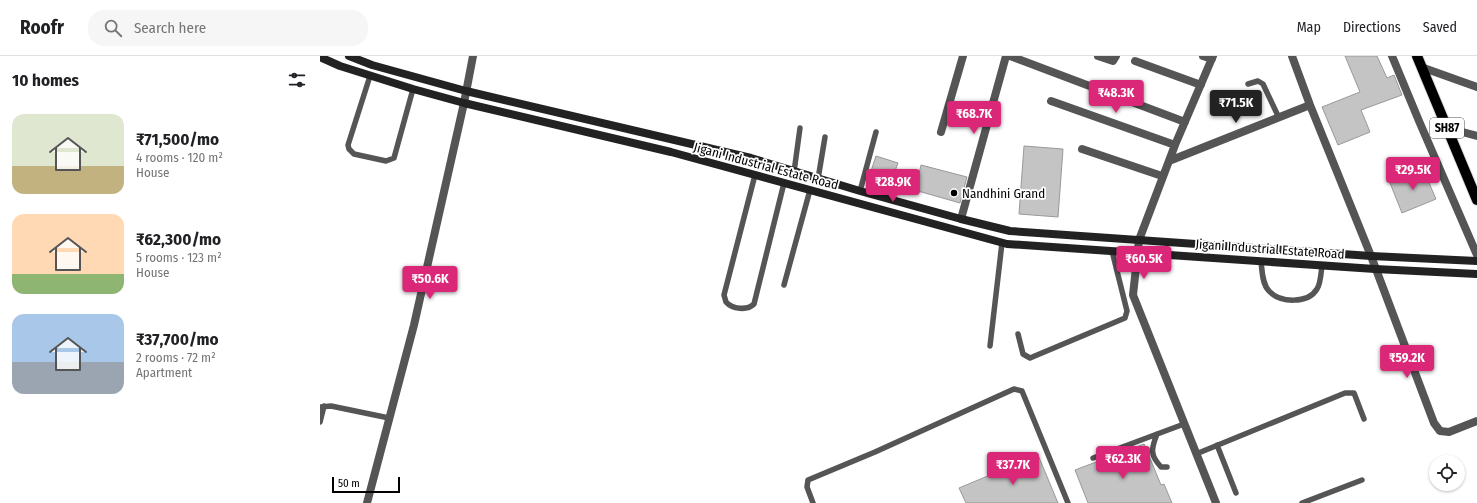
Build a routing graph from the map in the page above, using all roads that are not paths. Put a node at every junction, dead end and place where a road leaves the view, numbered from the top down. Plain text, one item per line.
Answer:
1 (349, 56) edge
2 (473, 56) edge
3 (963, 56) edge
4 (1006, 56) edge
5 (1010, 56) edge
6 (1098, 56) edge
7 (1116, 56) edge
8 (1203, 56) edge
9 (1292, 56) edge
10 (1392, 56) edge
11 (1417, 56) edge
12 (320, 57) edge
13 (1213, 58) edge
14 (1135, 61) dead end
15 (1421, 67) junction
16 (370, 76) junction
17 (1248, 84) dead end
18 (1201, 85) junction
19 (1477, 87) edge
20 (413, 90) junction
21 (466, 91) junction
22 (1051, 101) dead end
23 (464, 103) junction
24 (1310, 105) junction
25 (1279, 118) junction
26 (1185, 122) junction
27 (800, 128) dead end
28 (1447, 128) junction
29 (876, 132) dead end
30 (941, 132) dead end
31 (1477, 136) edge
32 (825, 137) dead end
33 (1175, 145) junction
34 (1082, 149) dead end
35 (1169, 161) junction
36 (794, 172) junction
37 (755, 175) junction
38 (1162, 176) junction
39 (818, 179) junction
40 (784, 183) junction
41 (810, 190) junction
42 (860, 191) junction
43 (1477, 200) edge
44 (961, 219) junction
45 (1139, 240) junction
46 (1002, 243) junction
47 (1112, 251) junction
48 (1138, 252) junction
49 (1477, 255) edge
50 (1371, 256) junction
51 (1261, 261) junction
52 (1477, 261) edge
53 (1322, 265) junction
54 (1375, 269) junction
55 (1477, 274) edge
56 (784, 285) dead end
57 (1138, 307) junction
58 (1127, 311) junction
59 (1018, 334) dead end
60 (990, 346) dead end
61 (322, 407) edge
62 (389, 418) junction
63 (1364, 419) dead end
64 (1477, 421) edge
65 (320, 422) edge
66 (1184, 424) junction
67 (1157, 434) junction
68 (1217, 445) junction
69 (1196, 454) junction
70 (1093, 458) dead end
71 (1168, 467) dead end
72 (1362, 480) dead end
73 (1236, 493) dead end
74 (367, 503) edge
75 (813, 503) edge
76 (1068, 503) edge
77 (1216, 503) edge
78 (1302, 503) edge

1 - 21 main road, Jigani Industrial Estate Road
2 - 21 street
3 - 30 street
4 - 44 street
5 - 26 street
6 - 7 street
8 - 13 street
9 - 24 street
10 - 49 street
11 - 15 main road, SH87
12 - 16 main road, Jigani Industrial Estate Road
13 - 18 street
14 - 18 street
15 - 19 street
15 - 28 main road, SH87
16 - 20 main road, Jigani Industrial Estate Road
16 - 20 lane
17 - 25 lane
18 - 26 street
20 - 23 main road, Jigani Industrial Estate Road
21 - 23 street
21 - 36 main road, Jigani Industrial Estate Road
22 - 33 street
23 - 37 main road, Jigani Industrial Estate Road
23 - 62 street
24 - 25 street
24 - 50 street
25 - 35 street
26 - 33 street
27 - 36 lane
28 - 31 street
28 - 43 main road, SH87
29 - 42 lane
32 - 39 lane
33 - 35 street
34 - 38 street
35 - 38 street
36 - 39 main road, Jigani Industrial Estate Road
37 - 40 main road, Jigani Industrial Estate Road
37 - 40 lane
38 - 45 street
39 - 42 main road, Jigani Industrial Estate Road
40 - 41 main road, Jigani Industrial Estate Road
41 - 46 main road, Jigani Industrial Estate Road
41 - 56 lane
42 - 44 main road, Jigani Industrial Estate Road
44 - 45 main road, Jigani Industrial Estate Road
45 - 48 street
45 - 50 main road, Jigani Industrial Estate Road
46 - 47 main road, Jigani Industrial Estate Road
46 - 60 lane
47 - 48 main road, Jigani Industrial Estate Road
47 - 58 lane
48 - 51 main road, Jigani Industrial Estate Road
48 - 57 street
50 - 52 main road, Jigani Industrial Estate Road
50 - 54 street
51 - 53 main road, Jigani Industrial Estate Road
51 - 53 lane
53 - 54 main road, Jigani Industrial Estate Road
54 - 55 main road, Jigani Industrial Estate Road
54 - 64 street
57 - 58 lane
57 - 66 street
58 - 59 lane
61 - 62 lane
61 - 65 lane
62 - 74 street
63 - 68 lane
66 - 67 lane
66 - 69 street
67 - 70 lane
67 - 71 lane
68 - 69 lane
68 - 73 lane
69 - 77 street
72 - 78 lane
75 - 76 lane

